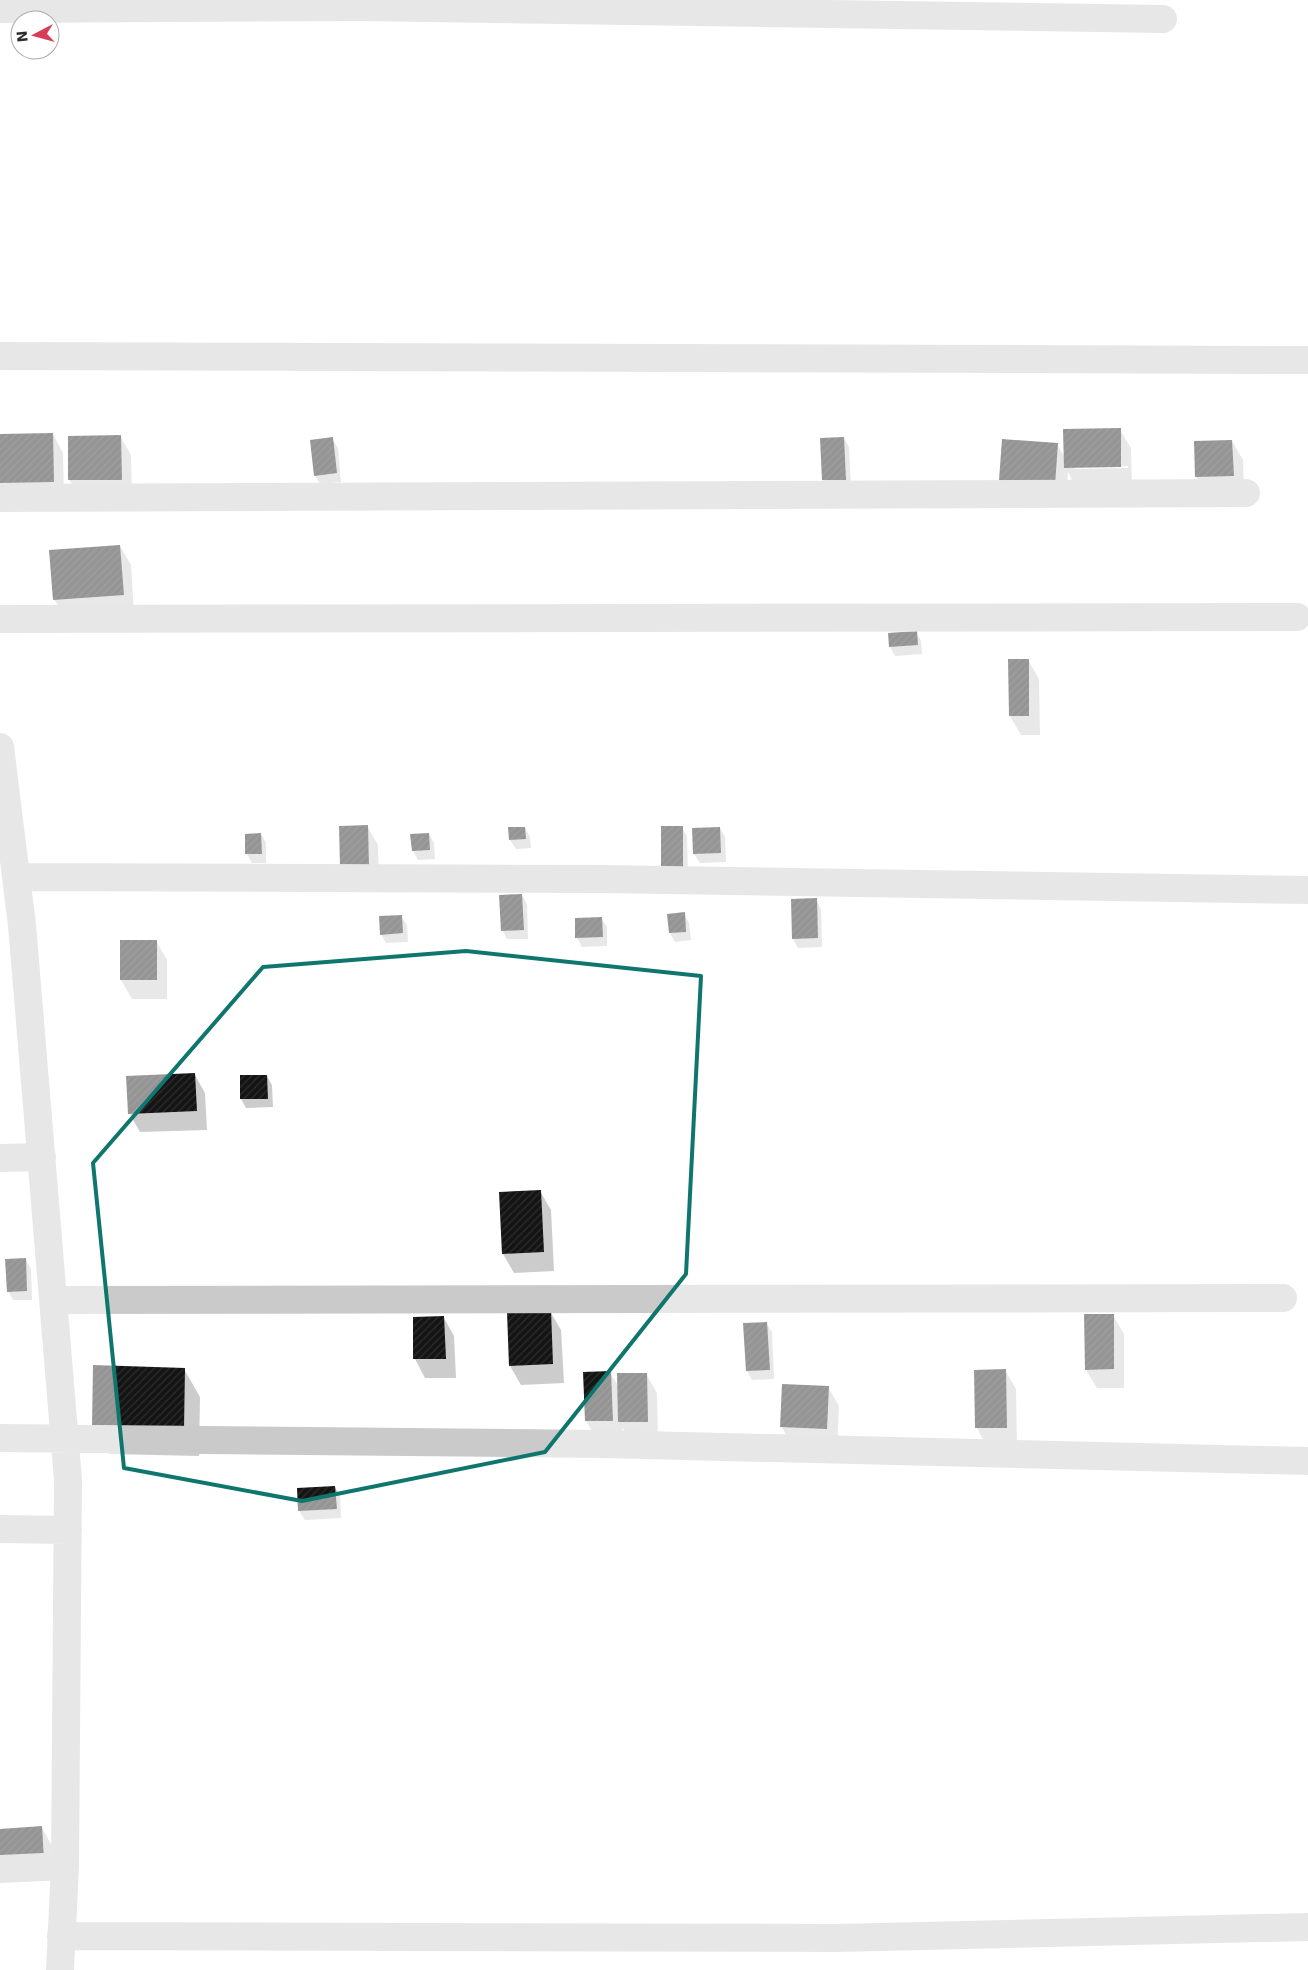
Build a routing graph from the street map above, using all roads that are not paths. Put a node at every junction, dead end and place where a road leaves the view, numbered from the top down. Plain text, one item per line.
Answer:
1 (0, 9) edge
2 (1164, 19) dead end
3 (0, 356) edge
4 (1308, 360) edge
5 (1246, 493) dead end
6 (0, 498) edge
7 (1297, 617) dead end
8 (0, 619) edge
9 (0, 747) edge
10 (17, 877) junction
11 (1308, 890) edge
12 (11, 925) edge
13 (42, 1157) junction
14 (0, 1158) edge
15 (1283, 1298) dead end
16 (54, 1300) junction
17 (0, 1438) edge
18 (65, 1438) junction
19 (1308, 1461) edge
20 (0, 1529) edge
21 (68, 1530) junction
22 (65, 1866) junction
23 (0, 1869) edge
24 (1308, 1927) edge
25 (61, 1936) junction
26 (60, 1970) edge

1 - 2 street
3 - 4 street
5 - 6 street
7 - 8 street
9 - 10 street
10 - 11 street
10 - 12 street
12 - 13 street
13 - 14 street
13 - 16 street
15 - 16 street
16 - 18 street
17 - 18 street
18 - 19 street
18 - 21 street
20 - 21 street
21 - 22 street
22 - 23 street
22 - 25 street
24 - 25 street
25 - 26 street

